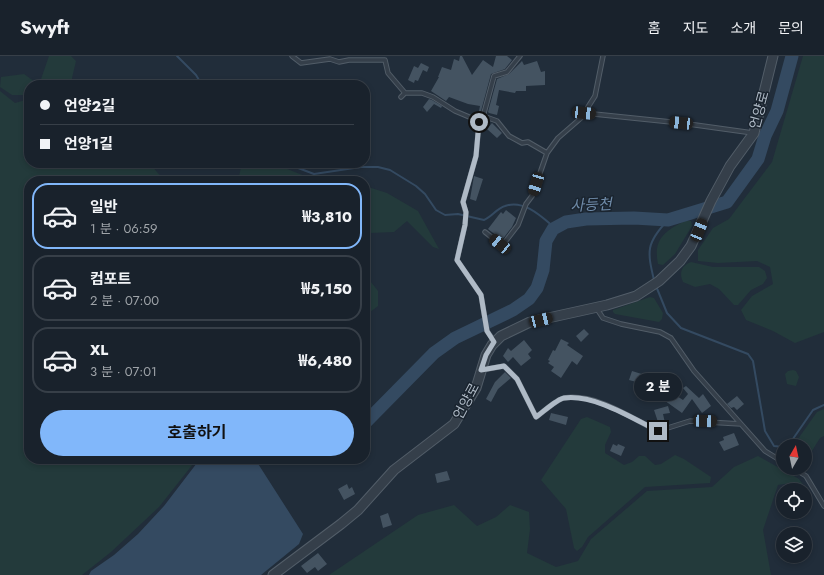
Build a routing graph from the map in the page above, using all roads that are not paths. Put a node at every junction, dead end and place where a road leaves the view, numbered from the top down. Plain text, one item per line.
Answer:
1 (292, 56) edge
2 (520, 56) edge
3 (603, 56) edge
4 (773, 56) edge
5 (405, 92) junction
6 (401, 97) dead end
7 (584, 113) junction
8 (483, 116) junction
9 (479, 122) junction
10 (754, 133) junction
11 (547, 153) junction
12 (485, 232) dead end
13 (596, 308) junction
14 (494, 342) junction
15 (481, 370) junction
16 (741, 424) junction
17 (776, 458) edge
18 (804, 475) edge
19 (824, 506) edge
20 (273, 575) edge

1 - 5 lane
2 - 8 lane
3 - 7 lane
4 - 10 street, 언양로
5 - 6 lane
5 - 9 lane
7 - 10 lane
7 - 11 lane
8 - 9 lane
8 - 11 lane
9 - 14 lane
10 - 13 street, 언양로
11 - 12 lane
13 - 14 street, 언양로
13 - 16 lane
14 - 15 street, 언양로
15 - 16 lane
15 - 20 street, 언양로
16 - 17 lane
18 - 19 lane

